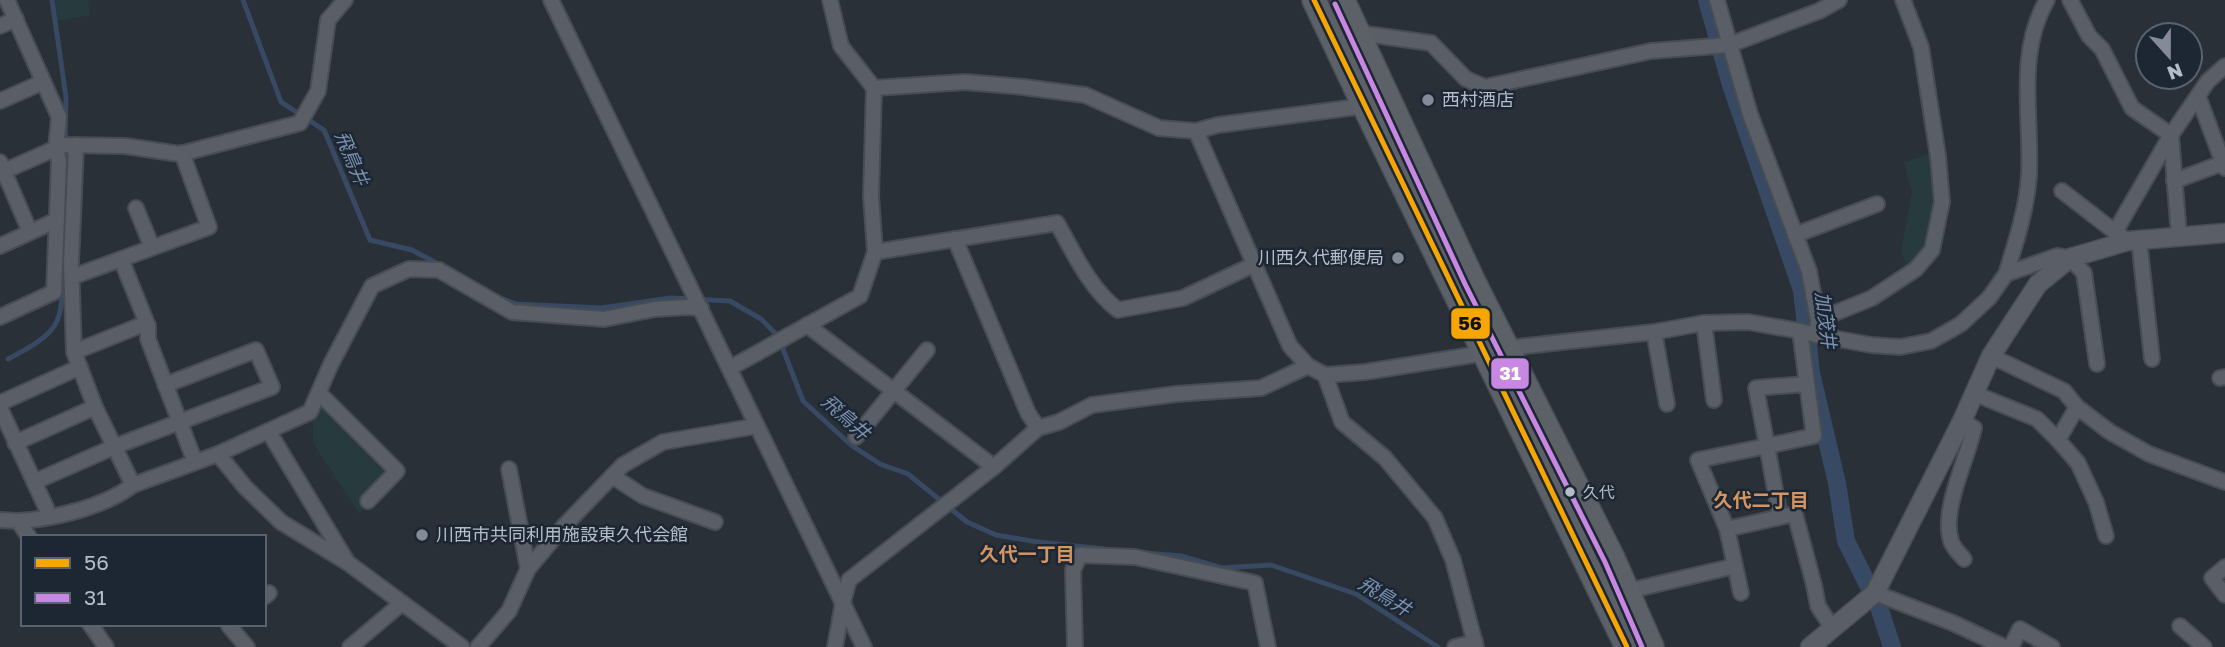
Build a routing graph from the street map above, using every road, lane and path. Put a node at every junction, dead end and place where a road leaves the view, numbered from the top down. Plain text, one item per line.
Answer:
1 (7, 0) edge
2 (345, 0) edge
3 (551, 0) edge
4 (830, 0) edge
5 (1314, 0) edge
6 (1343, 0) edge
7 (1717, 0) edge
8 (1839, 0) edge
9 (1903, 0) edge
10 (2046, 0) edge
11 (2070, 0) edge
12 (16, 19) junction
13 (0, 26) edge
14 (1359, 33) junction
15 (1730, 45) junction
16 (2225, 66) edge
17 (43, 82) junction
18 (874, 88) junction
19 (2198, 96) junction
20 (0, 101) edge
21 (1364, 106) junction
22 (1196, 131) junction
23 (2171, 135) junction
24 (76, 145) junction
25 (56, 148) junction
26 (182, 153) junction
27 (2224, 165) edge
28 (1, 169) edge
29 (2175, 181) junction
30 (2062, 191) dead end
31 (1877, 204) dead end
32 (136, 208) dead end
33 (57, 220) junction
34 (30, 232) junction
35 (2225, 233) edge
36 (1795, 235) junction
37 (2179, 236) junction
38 (2128, 237) junction
39 (955, 239) junction
40 (0, 246) edge
41 (152, 247) junction
42 (875, 252) junction
43 (2070, 258) junction
44 (121, 259) junction
45 (1255, 264) junction
46 (2006, 274) junction
47 (72, 277) junction
48 (701, 308) junction
49 (0, 317) edge
50 (1704, 323) junction
51 (807, 325) junction
52 (148, 326) junction
53 (1817, 328) junction
54 (1800, 331) junction
55 (1654, 332) junction
56 (927, 350) dead end
57 (1497, 351) junction
58 (75, 352) junction
59 (1991, 356) junction
60 (2152, 359) dead end
61 (2097, 364) dead end
62 (1308, 366) junction
63 (80, 367) junction
64 (730, 368) junction
65 (1325, 375) junction
66 (1806, 384) junction
67 (165, 385) junction
68 (893, 390) junction
69 (319, 393) junction
70 (1973, 393) junction
71 (1714, 400) dead end
72 (1667, 404) dead end
73 (0, 405) edge
74 (95, 407) junction
75 (2077, 407) junction
76 (1962, 421) junction
77 (180, 422) junction
78 (757, 426) junction
79 (1038, 428) junction
80 (269, 432) junction
81 (856, 437) dead end
82 (2058, 440) junction
83 (15, 443) junction
84 (116, 446) junction
85 (1767, 446) junction
86 (218, 454) junction
87 (195, 462) junction
88 (994, 467) junction
89 (509, 469) dead end
90 (612, 477) junction
91 (34, 482) junction
92 (2225, 482) edge
93 (133, 485) junction
94 (368, 501) dead end
95 (50, 516) junction
96 (1780, 517) junction
97 (0, 520) edge
98 (19, 521) junction
99 (715, 522) dead end
100 (1727, 529) junction
101 (28, 535) edge
102 (2106, 536) dead end
103 (1964, 559) dead end
104 (348, 563) junction
105 (1735, 566) junction
106 (2225, 567) edge
107 (528, 569) junction
108 (1628, 591) junction
109 (1741, 593) dead end
110 (1875, 593) junction
111 (2225, 595) edge
112 (843, 602) junction
113 (402, 603) junction
114 (91, 626) edge
115 (229, 626) edge
116 (2180, 626) dead end
117 (1832, 629) junction
118 (1476, 645) edge
119 (106, 647) edge
120 (247, 647) edge
121 (350, 647) edge
122 (462, 647) edge
123 (478, 647) edge
124 (835, 647) edge
125 (864, 647) edge
126 (1075, 647) edge
127 (1268, 647) edge
128 (1455, 647) edge
129 (1627, 647) edge
130 (1652, 647) edge
131 (1810, 647) edge
132 (2004, 647) edge
133 (2011, 647) edge
134 (2052, 647) edge
135 (2204, 647) edge

1 - 12 street
2 - 26 street
3 - 48 street
4 - 18 street
5 - 21 main road
6 - 14 main road
7 - 15 street
8 - 15 street
9 - 53 street
10 - 46 street
11 - 23 street
12 - 13 street
12 - 17 street
14 - 15 street
14 - 57 main road
15 - 36 street
16 - 19 street
17 - 20 street
17 - 25 street
18 - 22 street
18 - 42 street
19 - 23 street
19 - 27 street
21 - 22 street
21 - 57 main road
22 - 45 street
23 - 29 street
23 - 38 street
24 - 25 street
24 - 26 street
24 - 47 street
25 - 28 street
25 - 33 street
26 - 41 street
27 - 29 street
28 - 34 street
29 - 37 street
30 - 38 street
31 - 36 street
32 - 41 street
33 - 34 street
33 - 49 street
34 - 40 street
35 - 37 street
36 - 53 street
37 - 38 street
38 - 43 street
38 - 60 street
39 - 42 street
39 - 45 street
39 - 79 street
41 - 44 street
42 - 51 street
43 - 46 street
43 - 59 street
43 - 61 street
44 - 47 street
44 - 52 street
45 - 62 street
46 - 53 street
47 - 58 street
48 - 64 street
48 - 69 street
50 - 54 street
50 - 55 street
50 - 71 street
51 - 64 street
51 - 68 street
52 - 58 street
52 - 67 street
53 - 54 street
54 - 66 street
55 - 57 street
55 - 72 street
56 - 68 street
57 - 65 street
57 - 108 main road
57 - 129 main road
58 - 63 street
59 - 70 street
59 - 75 street
62 - 65 street
62 - 79 street
63 - 73 street
63 - 74 street
64 - 78 street
65 - 118 street
66 - 85 street
66 - 85 street
67 - 77 street
67 - 77 street
68 - 81 street
68 - 88 street
69 - 80 street
69 - 94 street
70 - 76 street
70 - 82 street
73 - 83 street
74 - 83 street
74 - 84 street
75 - 82 street
75 - 92 street
76 - 103 street
76 - 110 street
77 - 84 street
77 - 87 street
78 - 90 street
78 - 112 street
79 - 88 street
80 - 86 street
80 - 104 street
82 - 102 street
83 - 91 street
84 - 91 street
84 - 93 street
85 - 96 street
85 - 100 street
86 - 87 street
86 - 104 street
87 - 93 street
88 - 112 street
89 - 107 street
90 - 99 street
90 - 107 street
91 - 95 street
93 - 95 street
95 - 98 street
96 - 100 street
96 - 117 street
97 - 98 street
98 - 101 street
100 - 105 street
104 - 113 street
105 - 108 street
105 - 109 street
106 - 111 street
107 - 123 street
108 - 130 main road
110 - 117 street
110 - 132 street
112 - 124 street
112 - 125 street
113 - 121 street
113 - 122 street
114 - 119 street
115 - 120 street
116 - 135 street
117 - 131 street
118 - 128 street
126 - 127 street
133 - 134 street

